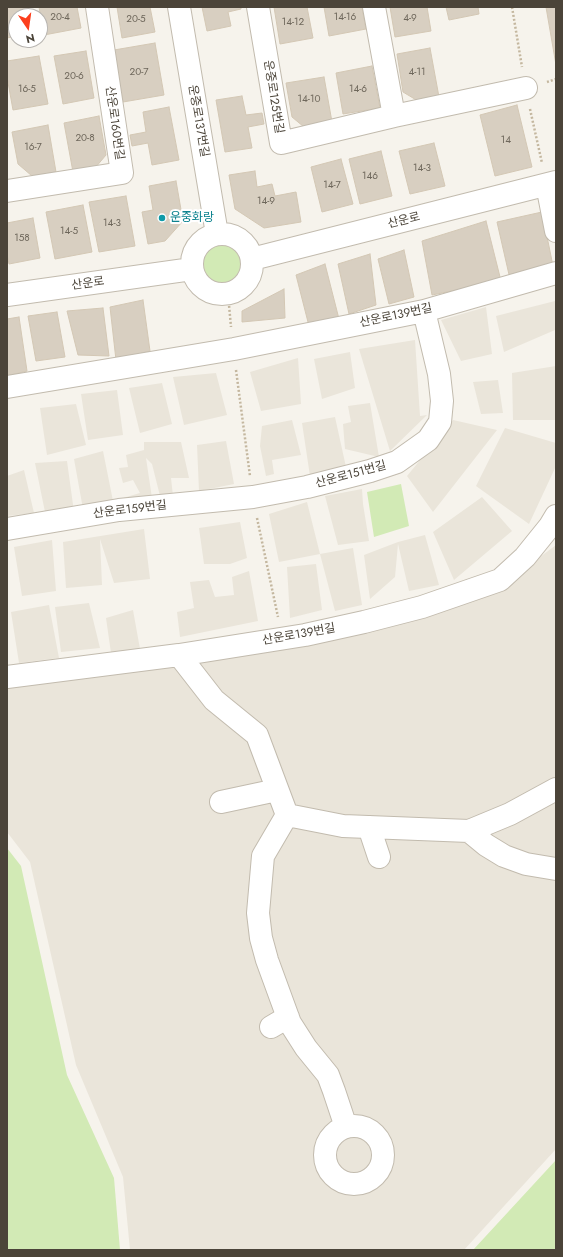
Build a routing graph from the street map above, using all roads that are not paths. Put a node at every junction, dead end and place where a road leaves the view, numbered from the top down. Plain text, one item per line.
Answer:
1 (97, 7) edge
2 (179, 7) edge
3 (258, 7) edge
4 (374, 7) edge
5 (526, 88) dead end
6 (394, 116) junction
7 (551, 184) edge
8 (8, 188) edge
9 (556, 231) edge
10 (217, 234) junction
11 (252, 259) junction
12 (192, 269) junction
13 (556, 273) edge
14 (7, 295) edge
15 (424, 311) junction
16 (7, 387) edge
17 (253, 497) joint
18 (556, 516) edge
19 (7, 529) edge
20 (179, 655) junction
21 (7, 677) edge
22 (556, 789) edge
23 (277, 790) junction
24 (221, 802) dead end
25 (287, 815) junction
26 (369, 827) junction
27 (469, 831) junction
28 (378, 857) dead end
29 (556, 869) edge
30 (346, 1127) dead end

1 - 8 street, 산운로160번길
2 - 10 street, 운중로137번길
3 - 6 street, 운중로125번길
4 - 6 street
5 - 6 street, 운중로125번길
7 - 9 street
7 - 11 street, 산운로
10 - 11 street
10 - 12 street
11 - 12 street
12 - 14 street, 산운로
13 - 15 street, 산운로139번길
15 - 16 street, 산운로139번길
15 - 17 street, 산운로151번길
17 - 19 street, 산운로159번길
18 - 20 street, 산운로139번길
20 - 21 street, 산운로139번길
20 - 23 street
22 - 27 street
23 - 24 street
23 - 25 street
25 - 26 street
25 - 30 street
26 - 27 street
26 - 28 street
27 - 29 street

